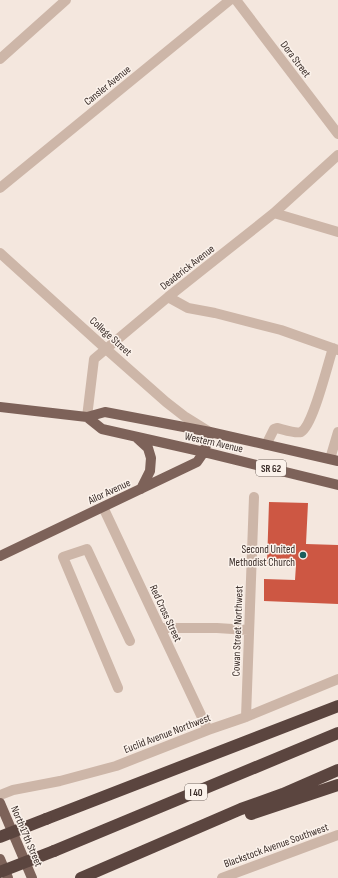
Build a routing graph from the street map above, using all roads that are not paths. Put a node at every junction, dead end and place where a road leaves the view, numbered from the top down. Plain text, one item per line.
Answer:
1 (66, 0) edge
2 (230, 0) edge
3 (236, 0) edge
4 (0, 59) edge
5 (338, 134) edge
6 (338, 155) edge
7 (0, 188) edge
8 (274, 213) junction
9 (338, 232) edge
10 (0, 253) edge
11 (168, 297) junction
12 (106, 349) junction
13 (335, 349) edge
14 (0, 407) edge
15 (87, 417) junction
16 (210, 432) junction
17 (338, 432) edge
18 (136, 437) junction
19 (266, 445) junction
20 (204, 452) junction
21 (334, 460) edge
22 (338, 485) edge
23 (141, 489) junction
24 (254, 498) dead end
25 (103, 506) junction
26 (0, 556) edge
27 (160, 628) junction
28 (248, 630) junction
29 (130, 641) dead end
30 (338, 679) edge
31 (118, 688) dead end
32 (338, 706) edge
33 (246, 717) junction
34 (208, 730) junction
35 (338, 733) edge
36 (338, 770) edge
37 (338, 785) edge
38 (0, 795) edge
39 (0, 803) edge
40 (338, 835) edge
41 (0, 837) edge
42 (162, 843) junction
43 (0, 858) edge
44 (0, 872) edge
45 (8, 878) edge
46 (32, 878) edge
47 (81, 878) edge
48 (222, 878) edge

1 - 4 street
2 - 7 street, Cansler Avenue
3 - 5 street, Dora Street
6 - 8 street, Deaderick Avenue
8 - 9 street
8 - 11 street, Deaderick Avenue
10 - 12 street, College Street
11 - 12 street, Deaderick Avenue
11 - 13 street
12 - 15 street, Deaderick Avenue
12 - 16 street, College Street
13 - 19 street
14 - 15 main road, Western Avenue / SR 62
15 - 16 main road, Western Avenue / SR 62
15 - 18 main road, Western Avenue / SR 62
16 - 19 main road, Western Avenue / SR 62
16 - 20 main road, Ailor Avenue
17 - 21 street
18 - 20 main road, Western Avenue / SR 62
18 - 23 main road
19 - 21 main road, Western Avenue / SR 62
20 - 22 main road, Western Avenue / SR 62
20 - 23 main road, Ailor Avenue
23 - 25 main road, Ailor Avenue
24 - 28 street, Cowan Street Northwest
25 - 26 main road, Ailor Avenue
25 - 27 street, Red Cross Street
27 - 28 street
27 - 34 street, Red Cross Street
28 - 33 street, Cowan Street Northwest
29 - 31 street
30 - 33 street, Euclid Avenue Northwest
32 - 41 highway, bridge
33 - 34 street, Euclid Avenue Northwest
34 - 38 street, Euclid Avenue Northwest
35 - 44 highway, I 40, bridge
36 - 42 highway
37 - 42 highway
39 - 46 main road, North 17th Street
40 - 48 street, Blackstock Avenue Southwest
42 - 47 highway
43 - 45 main road

